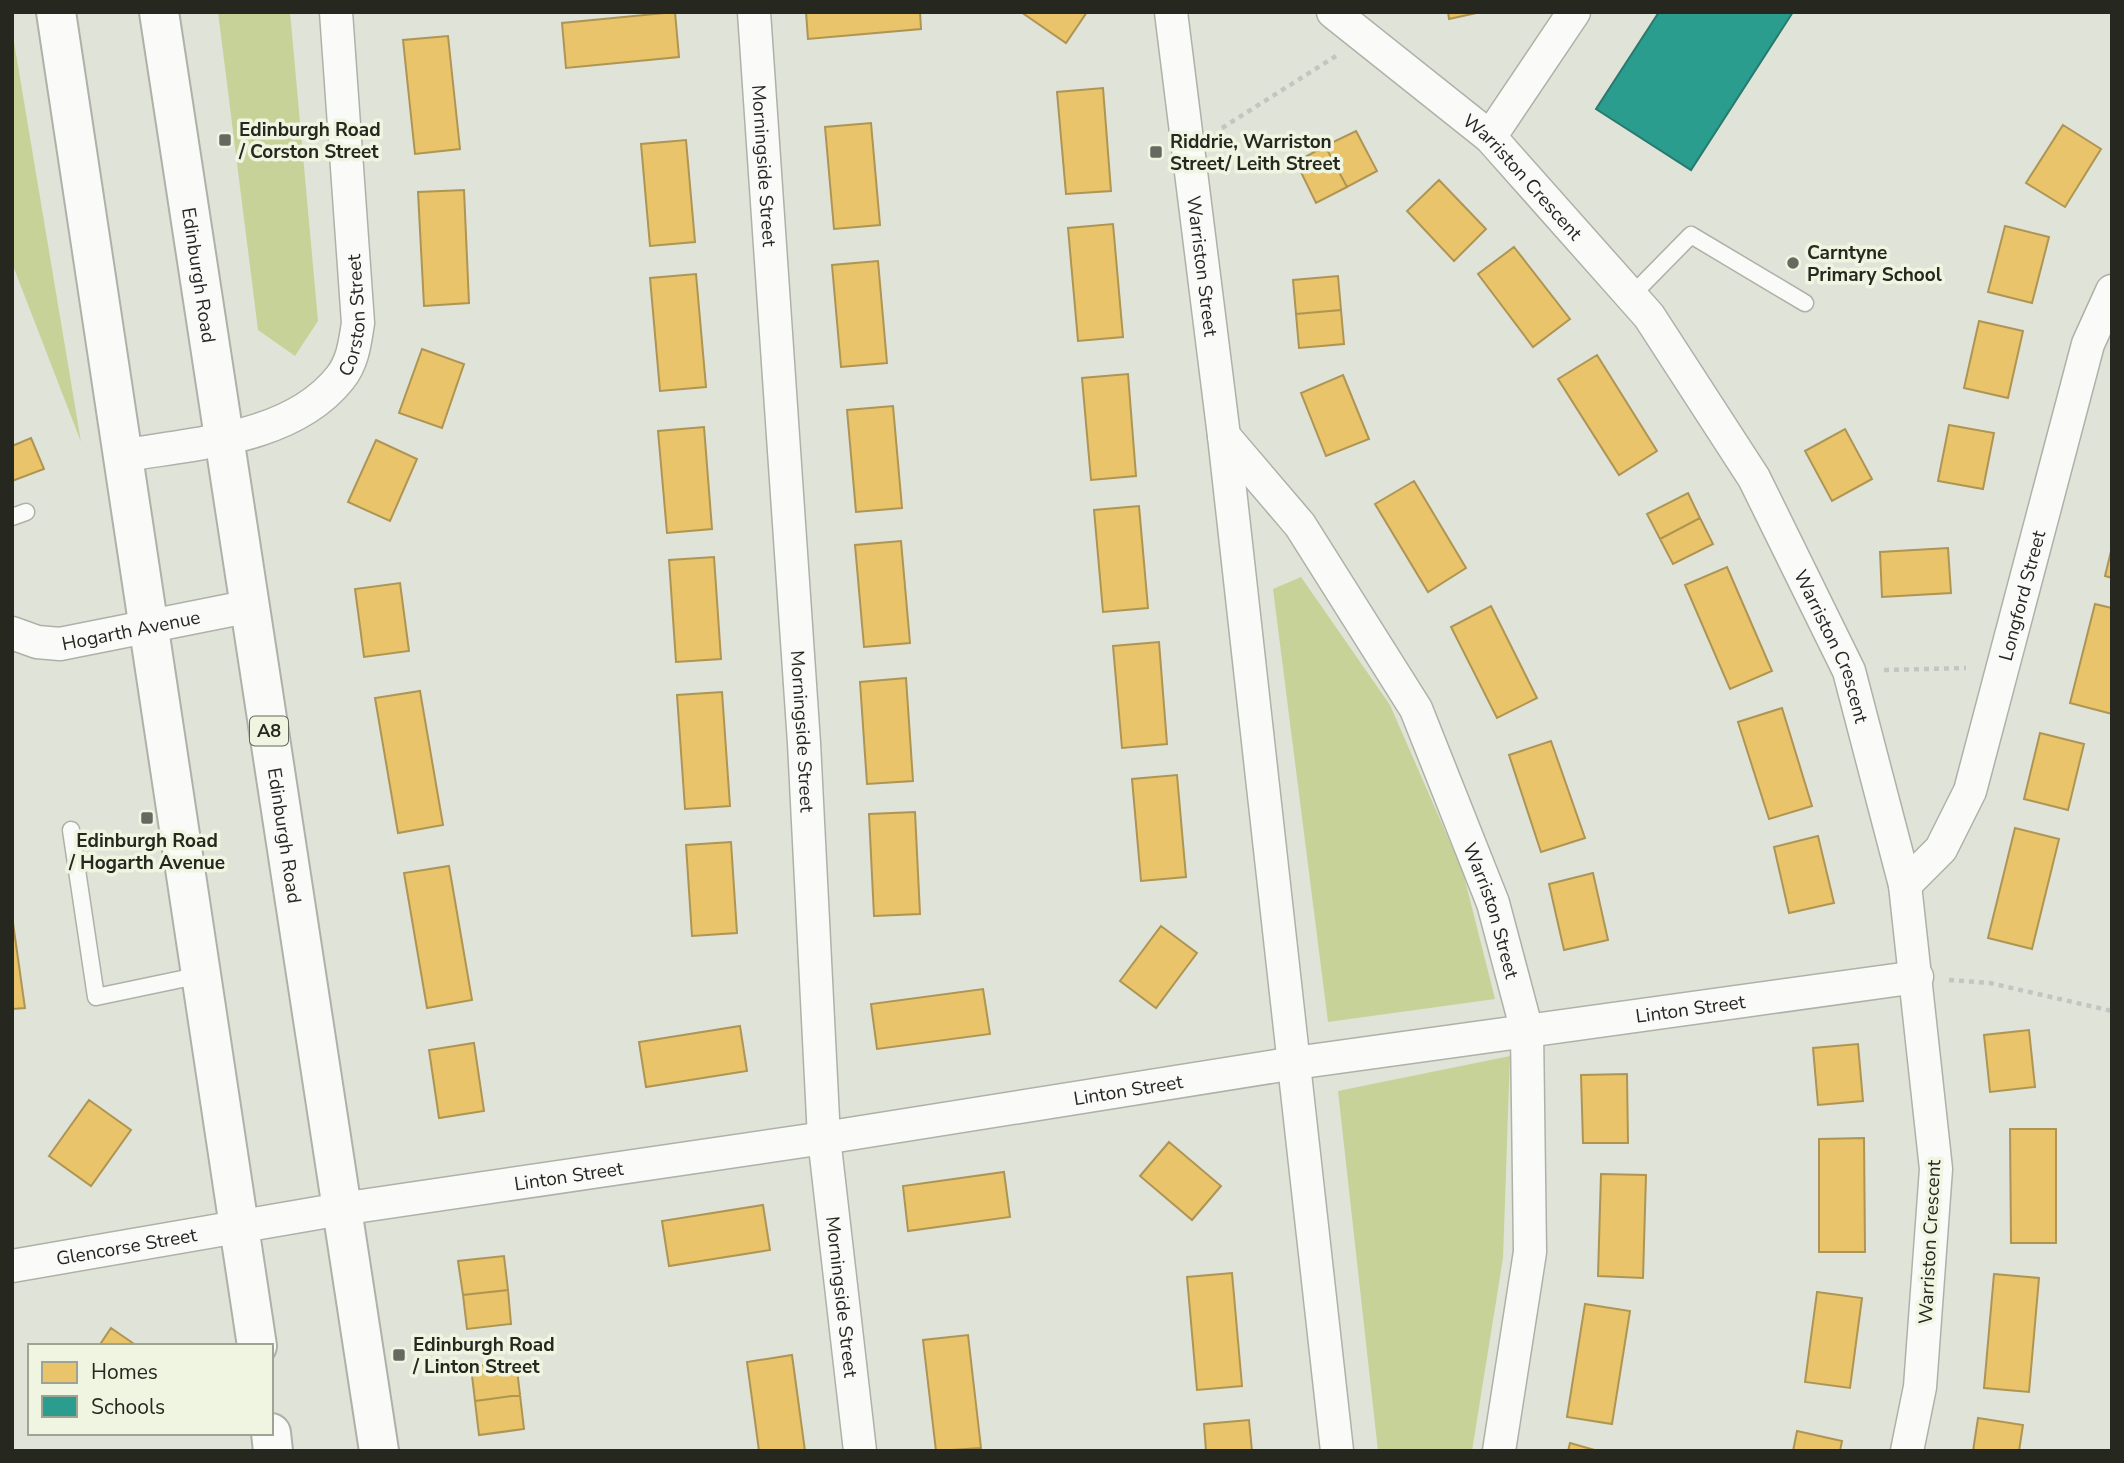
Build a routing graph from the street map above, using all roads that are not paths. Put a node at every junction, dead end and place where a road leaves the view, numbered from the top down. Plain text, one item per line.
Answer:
1 (56, 12) edge
2 (159, 12) edge
3 (336, 12) edge
4 (754, 12) edge
5 (1171, 12) edge
6 (1333, 12) edge
7 (1574, 12) edge
8 (1490, 137) junction
9 (2112, 291) edge
10 (1631, 296) junction
11 (1805, 303) dead end
12 (1224, 436) junction
13 (223, 437) junction
14 (121, 456) junction
15 (251, 606) junction
16 (147, 627) junction
17 (12, 633) edge
18 (71, 830) dead end
19 (1905, 885) junction
20 (201, 975) junction
21 (1917, 977) junction
22 (1527, 1031) junction
23 (1294, 1063) junction
24 (824, 1138) junction
25 (341, 1209) junction
26 (238, 1226) junction
27 (12, 1266) edge
28 (257, 1344) edge
29 (379, 1451) edge
30 (860, 1451) edge
31 (1337, 1451) edge
32 (1499, 1451) edge
33 (1907, 1451) edge

1 - 14 main road
2 - 13 main road, Edinburgh Road / A8
3 - 13 street, Corston Street
4 - 24 street, Morningside Street
5 - 12 street, Warriston Street
6 - 8 street, Warriston Crescent
7 - 8 street
8 - 10 street, Warriston Crescent
9 - 19 street, Longford Street
10 - 11 lane
10 - 19 street, Warriston Crescent
12 - 22 street, Warriston Street
12 - 23 street, Warriston Street
13 - 14 street, Corston Street
13 - 15 main road, Edinburgh Road / A8
14 - 16 main road
15 - 16 street, Hogarth Avenue
15 - 25 main road, Edinburgh Road / A8
16 - 17 street, Hogarth Avenue
16 - 20 main road
18 - 20 lane
19 - 21 street, Warriston Crescent
20 - 26 main road
21 - 22 street, Linton Street
21 - 33 street, Warriston Crescent
22 - 23 street, Linton Street
22 - 32 street, Warriston Street
23 - 24 street, Linton Street
23 - 31 street, Warriston Street
24 - 25 street, Linton Street
24 - 30 street, Morningside Street
25 - 26 street, Linton Street
25 - 29 main road, Edinburgh Road / A8
26 - 27 street, Glencorse Street
26 - 28 main road

